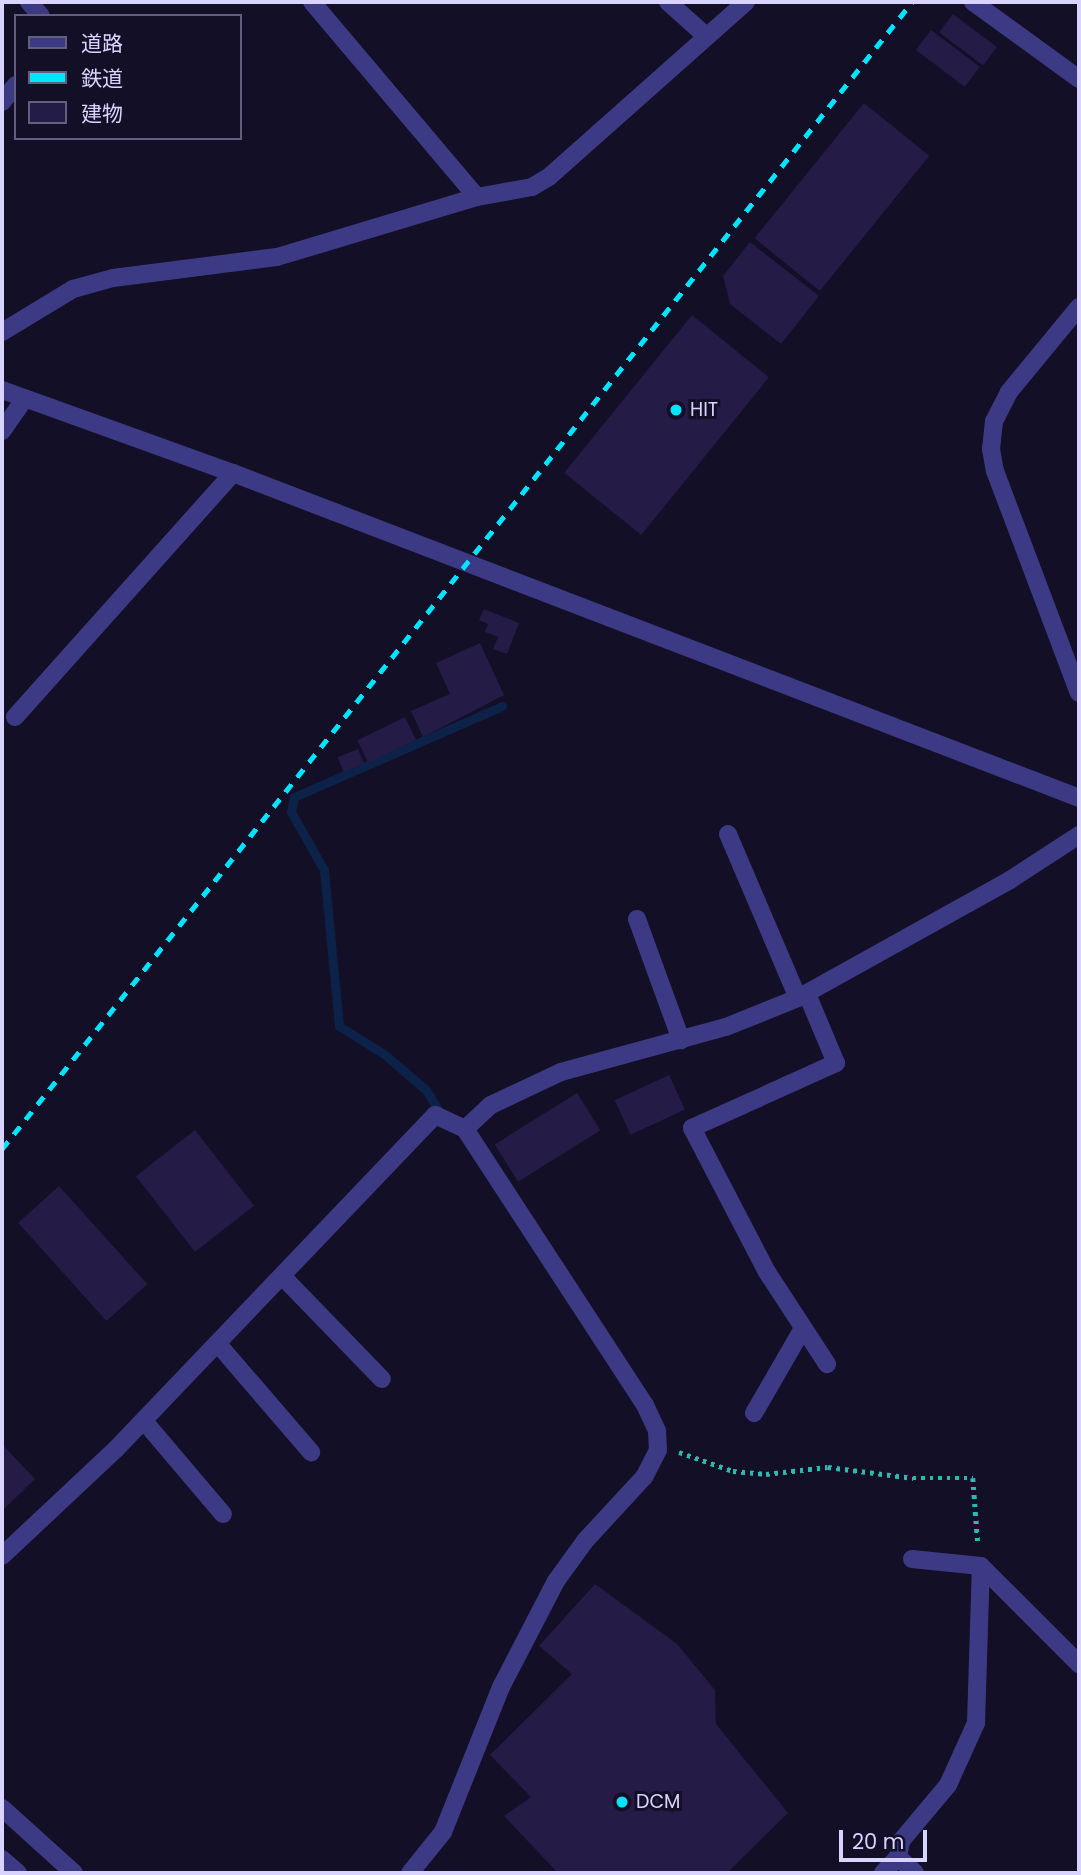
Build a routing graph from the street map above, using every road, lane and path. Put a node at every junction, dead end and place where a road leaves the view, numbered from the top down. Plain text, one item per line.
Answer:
1 (312, 2) edge
2 (668, 2) edge
3 (746, 2) edge
4 (973, 2) edge
5 (706, 36) junction
6 (1079, 79) edge
7 (14, 87) edge
8 (2, 102) edge
9 (477, 197) junction
10 (1079, 307) edge
11 (2, 332) edge
12 (2, 390) edge
13 (24, 399) junction
14 (2, 431) edge
15 (233, 473) junction
16 (1079, 693) edge
17 (15, 717) dead end
18 (1079, 798) edge
19 (728, 834) dead end
20 (1079, 835) edge
21 (637, 919) dead end
22 (803, 996) junction
23 (681, 1040) junction
24 (465, 1129) junction
25 (283, 1277) junction
26 (803, 1328) junction
27 (218, 1344) junction
28 (827, 1364) dead end
29 (382, 1379) dead end
30 (754, 1413) dead end
31 (144, 1421) junction
32 (658, 1444) junction
33 (311, 1451) dead end
34 (223, 1514) dead end
35 (2, 1556) edge
36 (912, 1559) dead end
37 (981, 1566) junction
38 (1079, 1664) edge
39 (2, 1808) edge
40 (898, 1857) junction
41 (2, 1859) edge
42 (18, 1873) edge
43 (74, 1873) edge
44 (410, 1873) edge
45 (883, 1873) edge
46 (915, 1873) edge

1 - 9 street
2 - 5 street
3 - 5 street
4 - 6 street
5 - 9 street
7 - 8 street
9 - 11 street
10 - 16 street
12 - 13 street
13 - 14 street
13 - 15 street
15 - 17 street
15 - 18 street
19 - 22 street
20 - 22 street
21 - 23 street
22 - 23 street
22 - 26 street
23 - 24 street
24 - 25 street
24 - 32 street
25 - 27 street
25 - 29 street
26 - 28 street
26 - 30 street
27 - 31 street
27 - 33 street
31 - 34 street
31 - 35 street
32 - 37 path
32 - 44 street
36 - 37 street
37 - 38 street
37 - 40 street
39 - 43 street
40 - 45 street
40 - 46 street
41 - 42 street

